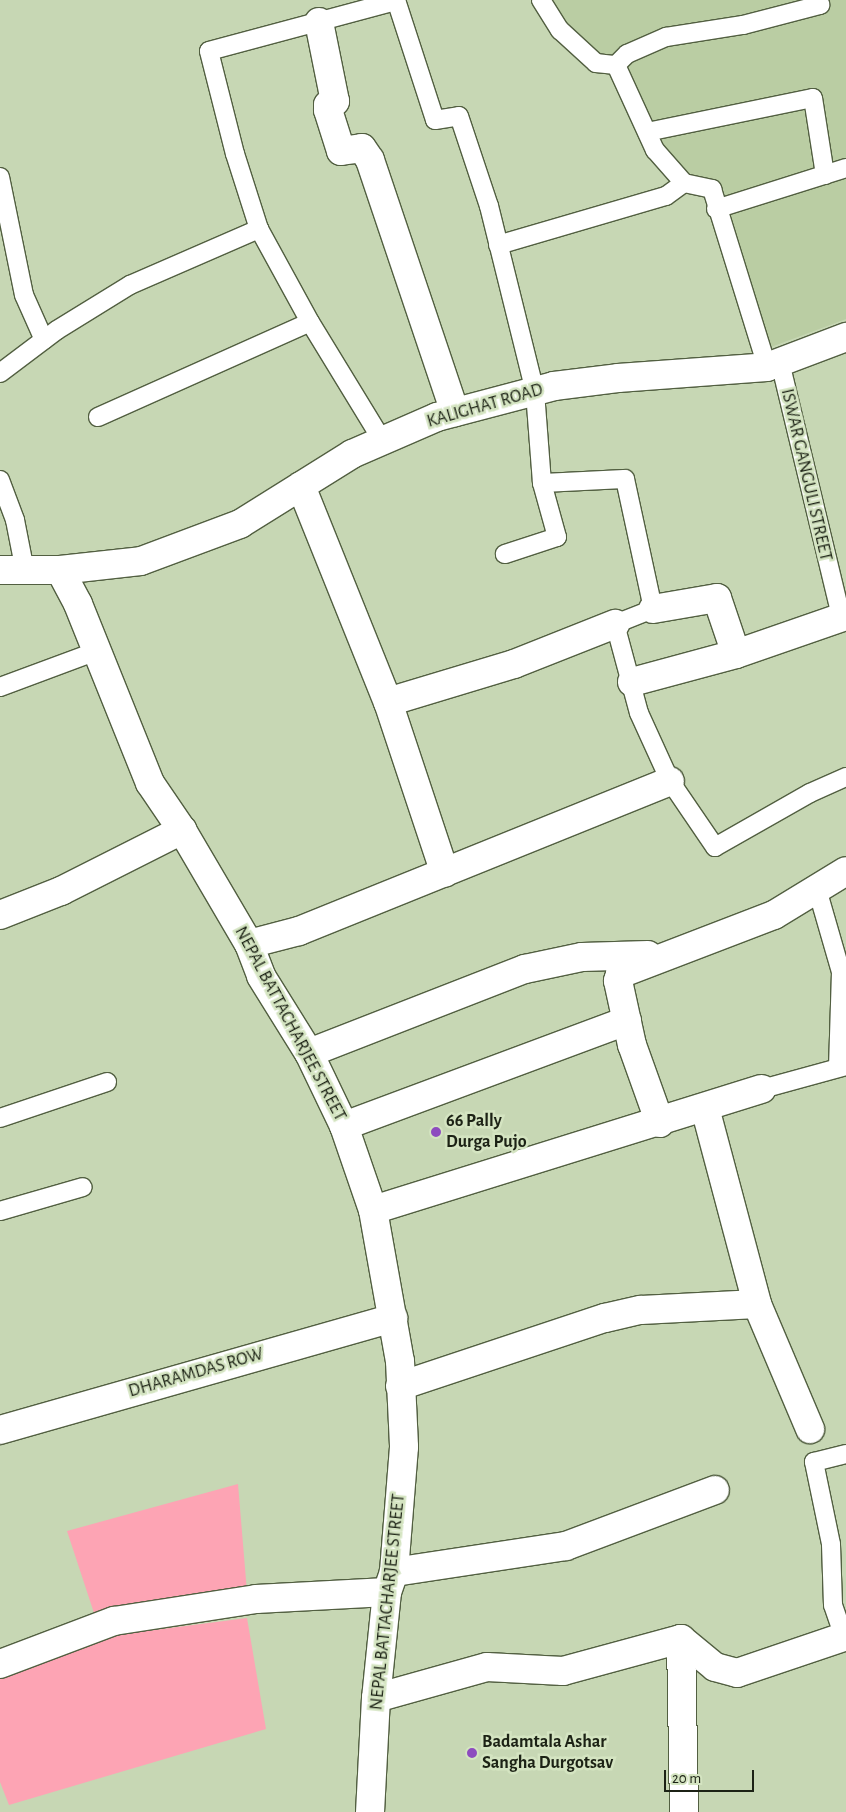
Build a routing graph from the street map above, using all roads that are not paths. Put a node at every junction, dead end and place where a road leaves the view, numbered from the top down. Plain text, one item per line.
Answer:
1 (541, 0) edge
2 (819, 0) edge
3 (396, 1) edge
4 (319, 22) junction
5 (616, 65) junction
6 (647, 132) junction
7 (846, 168) edge
8 (824, 174) junction
9 (0, 176) edge
10 (684, 183) junction
11 (716, 209) junction
12 (259, 229) junction
13 (498, 245) junction
14 (310, 322) junction
15 (846, 337) edge
16 (44, 340) junction
17 (773, 364) junction
18 (0, 373) edge
19 (536, 392) junction
20 (455, 412) junction
21 (98, 417) dead end
22 (382, 440) junction
23 (0, 480) edge
24 (542, 483) junction
25 (301, 486) junction
26 (505, 554) dead end
27 (60, 570) junction
28 (12, 571) edge
29 (653, 609) junction
30 (843, 617) edge
31 (615, 624) junction
32 (97, 651) junction
33 (736, 654) junction
34 (632, 682) junction
35 (0, 687) edge
36 (388, 702) junction
37 (846, 778) edge
38 (670, 781) junction
39 (182, 830) junction
40 (846, 871) edge
41 (445, 873) junction
42 (817, 889) junction
43 (0, 915) edge
44 (249, 944) junction
45 (668, 954) junction
46 (627, 1021) junction
47 (309, 1053) junction
48 (842, 1067) edge
49 (107, 1082) dead end
50 (762, 1089) joint
51 (706, 1108) junction
52 (0, 1118) edge
53 (660, 1123) junction
54 (344, 1126) junction
55 (83, 1187) dead end
56 (373, 1210) junction
57 (0, 1212) edge
58 (757, 1304) junction
59 (393, 1318) junction
60 (400, 1386) junction
61 (810, 1429) dead end
62 (0, 1430) edge
63 (846, 1454) edge
64 (715, 1490) dead end
65 (391, 1582) junction
66 (845, 1636) edge
67 (681, 1639) junction
68 (0, 1664) edge
69 (376, 1698) junction
70 (370, 1812) edge
71 (684, 1812) edge

1 - 5 lane
2 - 5 lane
3 - 4 lane
3 - 13 lane
4 - 12 lane
4 - 20 street
5 - 6 lane
6 - 8 lane
6 - 10 lane
7 - 8 lane
8 - 11 lane
9 - 16 lane
10 - 11 lane, ISWAR GANGULI STREET
10 - 13 lane
11 - 17 lane, ISWAR GANGULI STREET
12 - 14 lane
12 - 16 lane
13 - 19 lane
14 - 21 lane
14 - 22 lane
15 - 17 street, KALIGHAT ROAD
16 - 18 lane
17 - 19 street, KALIGHAT ROAD
17 - 30 lane, ISWAR GANGULI STREET
19 - 20 street, KALIGHAT ROAD
19 - 24 lane
20 - 22 street, KALIGHAT ROAD
22 - 25 street, KALIGHAT ROAD
23 - 28 lane
24 - 26 lane
24 - 29 lane
25 - 27 street, KALIGHAT ROAD
25 - 36 street
27 - 28 street, KALIGHAT ROAD
27 - 32 street, NEPAL BATTACHARJEE STREET
29 - 31 lane
29 - 33 street
30 - 33 street, ISWAR GANGULI STREET
31 - 34 lane
31 - 36 street
32 - 35 lane
32 - 39 street, NEPAL BATTACHARJEE STREET
33 - 34 street, ISWAR GANGULI STREET
34 - 38 lane
36 - 41 street
37 - 38 lane
38 - 41 street
39 - 43 street
39 - 44 street, NEPAL BATTACHARJEE STREET
40 - 42 street
41 - 44 street
42 - 45 street
42 - 48 lane
44 - 47 street, NEPAL BATTACHARJEE STREET
45 - 46 street
45 - 47 street
46 - 53 street
46 - 54 street
47 - 54 street, NEPAL BATTACHARJEE STREET
48 - 50 lane
49 - 52 lane
50 - 51 street
51 - 53 street
51 - 58 street
53 - 56 street
54 - 56 street, NEPAL BATTACHARJEE STREET
55 - 57 lane
56 - 59 street, NEPAL BATTACHARJEE STREET
58 - 60 street
58 - 61 street
59 - 60 street, NEPAL BATTACHARJEE STREET
59 - 62 street, DHARAMDAS ROW
60 - 65 street, NEPAL BATTACHARJEE STREET
63 - 66 lane
64 - 65 street
65 - 68 street
65 - 69 street, NEPAL BATTACHARJEE STREET
66 - 67 street
67 - 69 street
67 - 71 street
69 - 70 street, NEPAL BATTACHARJEE STREET

